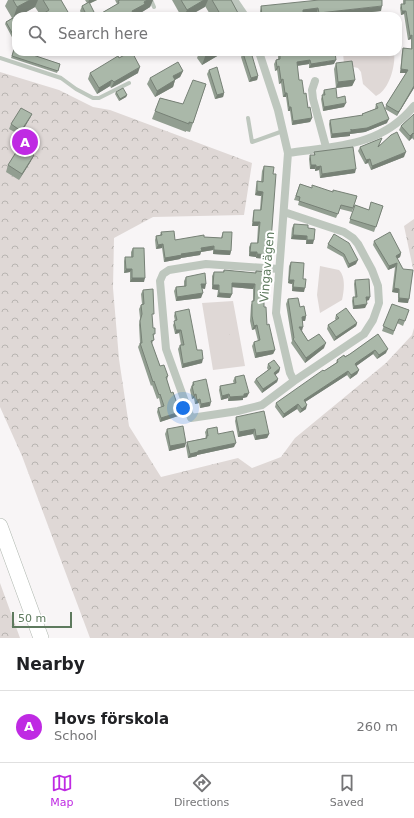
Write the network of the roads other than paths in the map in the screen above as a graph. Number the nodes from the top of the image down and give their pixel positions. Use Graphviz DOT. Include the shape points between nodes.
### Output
graph roads {
  1 [pos="152,0"];
  2 [pos="234,0"];
  3 [pos="154,7"];
  4 [pos="242,12"];
  5 [pos="260,56"];
  6 [pos="0,58"];
  7 [pos="314,82"];
  8 [pos="129,83"];
  9 [pos="414,106"];
  10 [pos="248,118"];
  11 [pos="283,131"];
  12 [pos="326,147"];
  13 [pos="288,153"];
  14 [pos="284,212"];
  15 [pos="279,269"];
  16 [pos="294,381"];
  17 [pos="0,526"];
  18 [pos="0,549"];
  19 [pos="32,638"];
  20 [pos="41,638"];
  1 -- 3 [label="lane"];
  2 -- 4 [label="street"];
  5 -- 11 [label="street, Vingavägen"];
  6 -- 8 [label="lane" via="61,78 93,98 99,98"];
  7 -- 12 [label="street" via="313,99"];
  9 -- 12 [label="street" via="404,118 379,135 367,140"];
  10 -- 11 [label="lane" via="252,142"];
  11 -- 13 [label="street, Vingavägen"];
  12 -- 13 [label="street"];
  13 -- 14 [label="street, Vingavägen"];
  14 -- 15 [label="street, Vingavägen"];
  14 -- 16 [label="street" via="344,232 353,238 372,270 380,296 378,310 364,334"];
  15 -- 16 [label="street, Vingavägen" via="276,313"];
  15 -- 16 [label="street" via="206,264 169,270 163,274 160,281 166,349 191,418 262,405"];
  17 -- 20 [label="highway"];
  18 -- 19 [label="highway"];
}
